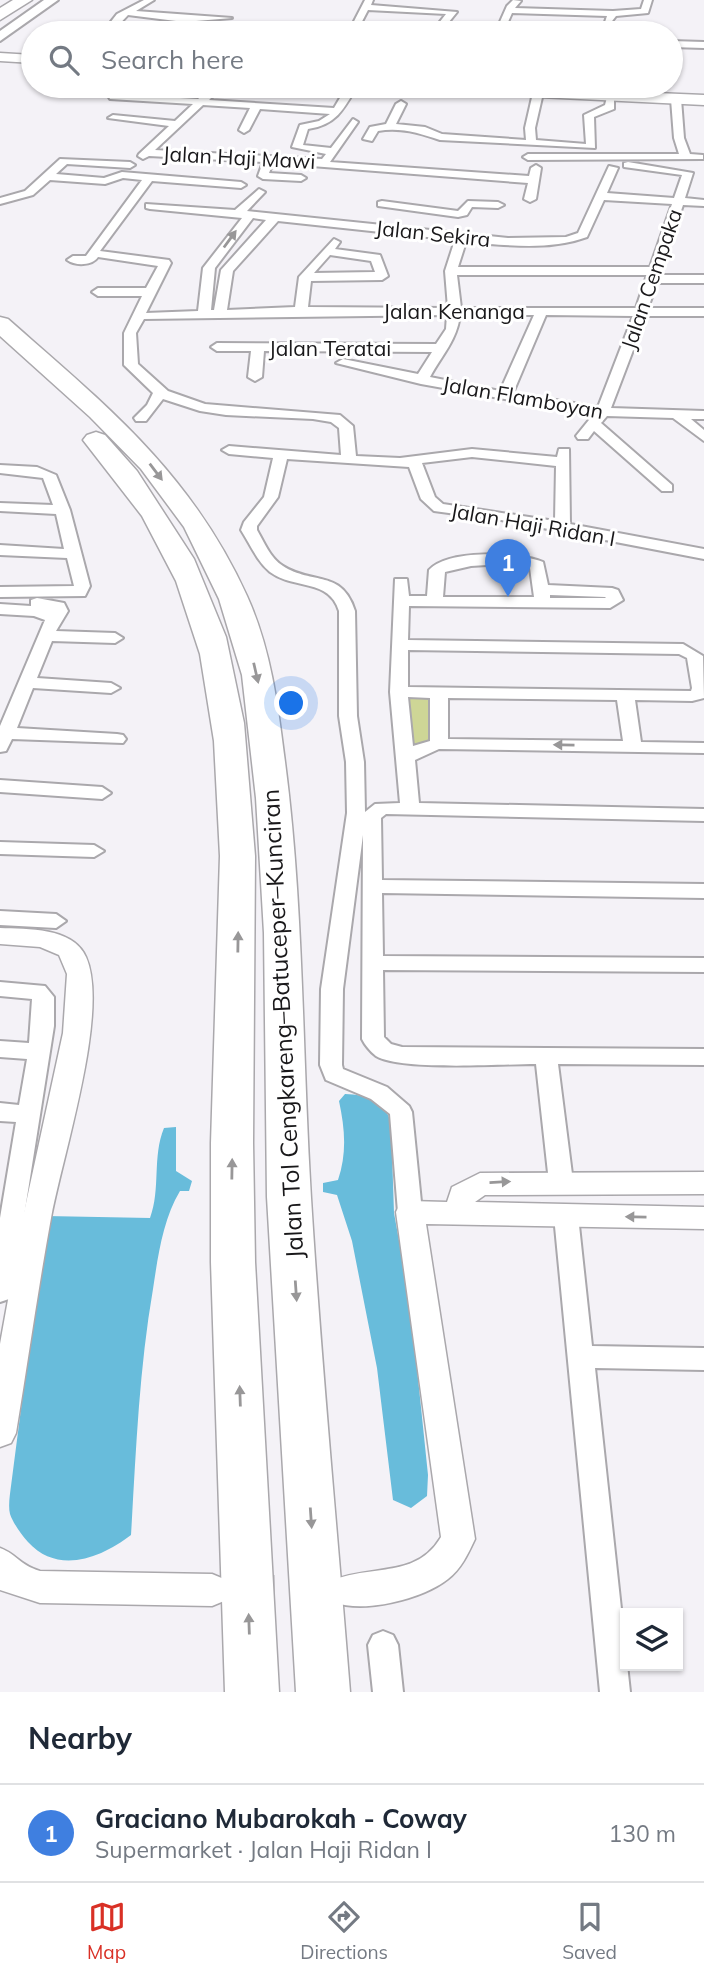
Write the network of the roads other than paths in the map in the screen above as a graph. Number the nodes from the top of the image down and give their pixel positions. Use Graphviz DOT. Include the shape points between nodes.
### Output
graph roads {
  1 [pos="52,0"];
  2 [pos="150,0"];
  3 [pos="519,0"];
  4 [pos="648,0"];
  5 [pos="368,3"];
  6 [pos="509,10"];
  7 [pos="129,13"];
  8 [pos="613,13"];
  9 [pos="228,18"];
  10 [pos="22,21"];
  11 [pos="116,21"];
  12 [pos="358,21"];
  13 [pos="445,21"];
  14 [pos="504,21"];
  15 [pos="610,21"];
  16 [pos="21,22"];
  17 [pos="0,37"];
  18 [pos="683,44"];
  19 [pos="704,45"];
  20 [pos="0,58"];
  21 [pos="21,60"];
  22 [pos="683,97"];
  23 [pos="135,98"];
  24 [pos="205,98"];
  25 [pos="345,98"];
  26 [pos="531,98"];
  27 [pos="611,98"];
  28 [pos="668,98"];
  29 [pos="676,99"];
  30 [pos="704,99"];
  31 [pos="199,103"];
  32 [pos="401,104"];
  33 [pos="256,107"];
  34 [pos="338,111"];
  35 [pos="113,118"];
  36 [pos="353,122"];
  37 [pos="177,124"];
  38 [pos="390,126"];
  39 [pos="244,130"];
  40 [pos="368,139"];
  41 [pos="531,142"];
  42 [pos="334,152"];
  43 [pos="147,153"];
  44 [pos="685,156"];
  45 [pos="699,157"];
  46 [pos="269,160"];
  47 [pos="325,162"];
  48 [pos="130,165"];
  49 [pos="628,165"];
  50 [pos="613,168"];
  51 [pos="122,175"];
  52 [pos="45,176"];
  53 [pos="147,178"];
  54 [pos="301,178"];
  55 [pos="534,180"];
  56 [pos="241,186"];
  57 [pos="259,192"];
  58 [pos="599,196"];
  59 [pos="425,198"];
  60 [pos="530,199"];
  61 [pos="0,201"];
  62 [pos="677,202"];
  63 [pos="704,203"];
  64 [pos="382,204"];
  65 [pos="498,205"];
  66 [pos="150,206"];
  67 [pos="416,209"];
  68 [pos="244,214"];
  69 [pos="275,217"];
  70 [pos="349,224"];
  71 [pos="398,230"];
  72 [pos="461,239"];
  73 [pos="327,251"];
  74 [pos="93,255"];
  75 [pos="72,260"];
  76 [pos="209,268"];
  77 [pos="227,270"];
  78 [pos="451,271"];
  79 [pos="653,275"];
  80 [pos="305,277"];
  81 [pos="704,279"];
  82 [pos="98,292"];
  83 [pos="148,292"];
  84 [pos="455,307"];
  85 [pos="643,308"];
  86 [pos="301,311"];
  87 [pos="430,311"];
  88 [pos="542,311"];
  89 [pos="704,312"];
  90 [pos="204,313"];
  91 [pos="220,313"];
  92 [pos="148,316"];
  93 [pos="0,324"];
  94 [pos="437,337"];
  95 [pos="217,347"];
  96 [pos="258,348"];
  97 [pos="343,348"];
  98 [pos="0,352"];
  99 [pos="343,363"];
  100 [pos="255,377"];
  101 [pos="421,380"];
  102 [pos="342,382"];
  103 [pos="160,392"];
  104 [pos="505,396"];
  105 [pos="268,397"];
  106 [pos="263,413"];
  107 [pos="678,415"];
  108 [pos="704,415"];
  109 [pos="141,418"];
  110 [pos="598,418"];
  111 [pos="583,436"];
  112 [pos="704,437"];
  113 [pos="229,450"];
  114 [pos="281,453"];
  115 [pos="560,455"];
  116 [pos="349,460"];
  117 [pos="406,460"];
  118 [pos="0,469"];
  119 [pos="667,488"];
  120 [pos="0,507"];
  121 [pos="62,510"];
  122 [pos="554,526"];
  123 [pos="0,550"];
  124 [pos="542,552"];
  125 [pos="72,554"];
  126 [pos="704,554"];
  127 [pos="401,582"];
  128 [pos="0,592"];
  129 [pos="435,600"];
  130 [pos="0,601"];
  131 [pos="401,601"];
  132 [pos="0,609"];
  133 [pos="53,619"];
  134 [pos="46,636"];
  135 [pos="115,638"];
  136 [pos="399,645"];
  137 [pos="27,682"];
  138 [pos="111,688"];
  139 [pos="399,692"];
  140 [pos="439,692"];
  141 [pos="625,695"];
  142 [pos="117,739"];
  143 [pos="3,740"];
  144 [pos="439,744"];
  145 [pos="633,746"];
  146 [pos="704,748"];
  147 [pos="405,758"];
  148 [pos="0,786"];
  149 [pos="102,793"];
  150 [pos="410,808"];
  151 [pos="704,815"];
  152 [pos="0,848"];
  153 [pos="94,851"];
  154 [pos="371,886"];
  155 [pos="704,891"];
  156 [pos="0,918"];
  157 [pos="49,930"];
  158 [pos="0,936"];
  159 [pos="372,962"];
  160 [pos="704,965"];
  161 [pos="0,989"];
  162 [pos="0,1049"];
  163 [pos="39,1052"];
  164 [pos="546,1056"];
  165 [pos="704,1057"];
  166 [pos="0,1112"];
  167 [pos="29,1114"];
  168 [pos="561,1182"];
  169 [pos="704,1183"];
  170 [pos="9,1184"];
  171 [pos="410,1212"];
  172 [pos="459,1214"];
  173 [pos="566,1216"];
  174 [pos="704,1218"];
  175 [pos="1,1282"];
  176 [pos="580,1357"];
  177 [pos="704,1359"];
  178 [pos="0,1433"];
  179 [pos="3,1573"];
  180 [pos="212,1590"];
  181 [pos="346,1591"];
  182 [pos="383,1645"];
  183 [pos="252,1692"];
  184 [pos="323,1692"];
  185 [pos="388,1692"];
  186 [pos="615,1692"];
  1 -- 10 [label="main road"];
  2 -- 7 [label="street"];
  3 -- 6 [label="street"];
  4 -- 8 [label="street" via="643,12"];
  5 -- 12 [label="street"];
  5 -- 13 [label="street" via="453,12"];
  6 -- 8 [label="street"];
  6 -- 14 [label="street"];
  7 -- 9 [label="street"];
  7 -- 11 [label="street"];
  8 -- 15 [label="street"];
  16 -- 17 [label="main road"];
  18 -- 19 [label="street"];
  20 -- 21 [label="main road"];
  22 -- 30 [label="main road"];
  23 -- 31 [label="street"];
  24 -- 31 [label="street"];
  25 -- 34 [label="street"];
  26 -- 41 [label="street"];
  27 -- 41 [label="street" via="610,107 589,115 592,146"];
  28 -- 29 [label="main road"];
  29 -- 30 [label="main road"];
  29 -- 44 [label="street"];
  31 -- 33 [label="street"];
  31 -- 37 [label="street"];
  32 -- 38 [label="street"];
  33 -- 34 [label="street"];
  33 -- 39 [label="street"];
  34 -- 42 [label="street" via="324,123 304,127 297,147"];
  35 -- 37 [label="street"];
  36 -- 42 [label="street, Jalan Haji Mawi"];
  37 -- 43 [label="street"];
  38 -- 40 [label="street" via="374,129"];
  38 -- 41 [label="street" via="451,142"];
  42 -- 47 [label="street, Jalan Haji Mawi"];
  43 -- 46 [label="street, Jalan Haji Mawi"];
  43 -- 48 [label="street"];
  44 -- 45 [label="street"];
  44 -- 55 [label="street" via="533,157"];
  46 -- 47 [label="street, Jalan Haji Mawi"];
  46 -- 54 [label="street" via="263,176"];
  47 -- 55 [label="street" via="323,165 404,176"];
  48 -- 51 [label="street"];
  48 -- 52 [label="street" via="67,160"];
  49 -- 62 [label="street, Jalan Cempaka" via="687,172"];
  50 -- 58 [label="street, Jalan Sekira"];
  51 -- 52 [label="street" via="105,181"];
  51 -- 53 [label="street"];
  52 -- 61 [label="street" via="29,193"];
  53 -- 56 [label="street"];
  53 -- 74 [label="street"];
  55 -- 60 [label="street"];
  57 -- 68 [label="street"];
  58 -- 62 [label="street"];
  58 -- 72 [label="street, Jalan Sekira" via="578,239"];
  59 -- 67 [label="street"];
  62 -- 63 [label="street"];
  62 -- 79 [label="street, Jalan Cempaka"];
  64 -- 67 [label="street"];
  65 -- 67 [label="street" via="468,204 460,214"];
  66 -- 68 [label="street, Jalan Sekira"];
  67 -- 71 [label="street"];
  68 -- 69 [label="street, Jalan Sekira"];
  76 -- 68 [label="street, one-way"];
  69 -- 70 [label="street, Jalan Sekira"];
  69 -- 77 [label="street"];
  70 -- 71 [label="street, Jalan Sekira"];
  70 -- 73 [label="street"];
  71 -- 72 [label="street, Jalan Sekira"];
  72 -- 78 [label="street"];
  73 -- 80 [label="street"];
  73 -- 80 [label="street" via="376,258 382,276"];
  74 -- 75 [label="street" via="90,260"];
  74 -- 83 [label="street" via="163,262"];
  76 -- 77 [label="street"];
  76 -- 90 [label="street"];
  77 -- 91 [label="street"];
  78 -- 79 [label="street"];
  78 -- 84 [label="street"];
  79 -- 81 [label="street"];
  79 -- 85 [label="street, Jalan Cempaka"];
  80 -- 86 [label="street"];
  82 -- 83 [label="street"];
  83 -- 103 [label="street" via="130,333 129,357 131,365"];
  84 -- 85 [label="street"];
  84 -- 87 [label="street, Jalan Kenanga"];
  84 -- 88 [label="street, Jalan Kenanga"];
  84 -- 94 [label="street" via="449,337"];
  85 -- 88 [label="street, Jalan Kenanga"];
  85 -- 89 [label="street, Jalan Kenanga"];
  85 -- 110 [label="street, Jalan Cempaka"];
  86 -- 87 [label="street, Jalan Kenanga"];
  86 -- 91 [label="street, Jalan Kenanga"];
  87 -- 94 [label="street"];
  88 -- 104 [label="street"];
  90 -- 91 [label="street, Jalan Kenanga"];
  90 -- 92 [label="street, Jalan Kenanga"];
  93 -- 184 [label="highway, Jalan Tol Cengkareng–Batuceper–Kunciran, one-way" via="150,463 197,526 234,599 258,675 273,798 282,933 289,1197"];
  94 -- 97 [label="street, Jalan Teratai"];
  94 -- 101 [label="street"];
  95 -- 96 [label="street, Jalan Teratai"];
  96 -- 97 [label="street, Jalan Teratai"];
  96 -- 100 [label="street"];
  97 -- 99 [label="street"];
  183 -- 98 [label="highway, Jalan Tol Cengkareng–Batuceper–Kunciran, one-way" via="232,1199 237,798 222,680 200,603 165,532 123,468 72,414"];
  99 -- 101 [label="street, Jalan Flamboyan"];
  99 -- 102 [label="street"];
  101 -- 104 [label="street, Jalan Flamboyan"];
  103 -- 106 [label="street" via="192,407"];
  103 -- 109 [label="street"];
  104 -- 110 [label="street, Jalan Flamboyan"];
  105 -- 106 [label="street"];
  106 -- 116 [label="street" via="319,415 342,421 348,433"];
  107 -- 108 [label="street, Jalan Flamboyan"];
  107 -- 110 [label="street, Jalan Flamboyan"];
  107 -- 112 [label="street"];
  110 -- 111 [label="street, Jalan Cempaka"];
  110 -- 119 [label="street"];
  113 -- 114 [label="street"];
  114 -- 116 [label="street"];
  114 -- 171 [label="street" via="274,491 250,521 249,530 280,572 339,590 347,611 348,716 356,813 332,989 331,1065 334,1073 380,1093 401,1112"];
  115 -- 117 [label="street" via="472,453"];
  115 -- 122 [label="street"];
  116 -- 117 [label="street"];
  117 -- 122 [label="street, Jalan Haji Ridan I" via="419,466 428,499 439,508"];
  118 -- 121 [label="street" via="46,473"];
  120 -- 121 [label="street"];
  121 -- 125 [label="street"];
  122 -- 124 [label="street"];
  122 -- 126 [label="street, Jalan Haji Ridan I"];
  123 -- 125 [label="street"];
  124 -- 129 [label="street" via="450,563 437,570"];
  124 -- 129 [label="street" via="542,596"];
  125 -- 128 [label="street" via="82,586 79,593"];
  127 -- 131 [label="street"];
  129 -- 131 [label="street"];
  130 -- 133 [label="street" via="58,606 60,611"];
  131 -- 136 [label="street"];
  132 -- 133 [label="street" via="39,611"];
  133 -- 134 [label="street"];
  134 -- 135 [label="street"];
  134 -- 137 [label="street"];
  136 -- 139 [label="street"];
  136 -- 141 [label="street" via="676,649 695,656 699,694"];
  137 -- 138 [label="street"];
  137 -- 143 [label="street"];
  139 -- 140 [label="street"];
  139 -- 147 [label="street"];
  140 -- 141 [label="street"];
  140 -- 144 [label="street"];
  141 -- 145 [label="street"];
  142 -- 143 [label="street"];
  145 -- 144 [label="street, one-way"];
  144 -- 147 [label="street"];
  145 -- 146 [label="street"];
  147 -- 150 [label="street"];
  148 -- 149 [label="street"];
  150 -- 151 [label="street"];
  150 -- 154 [label="street" via="382,808 372,816"];
  152 -- 153 [label="street"];
  154 -- 155 [label="street"];
  154 -- 159 [label="street"];
  156 -- 157 [label="street"];
  157 -- 158 [label="street"];
  157 -- 178 [label="street" via="75,958 80,971 78,1014"];
  159 -- 160 [label="street"];
  159 -- 164 [label="street" via="373,1039 384,1050 402,1055"];
  161 -- 163 [label="street" via="38,991 43,997"];
  162 -- 163 [label="street"];
  163 -- 167 [label="street"];
  164 -- 165 [label="street"];
  164 -- 168 [label="street"];
  166 -- 167 [label="street"];
  167 -- 170 [label="street"];
  168 -- 169 [label="street"];
  172 -- 168 [label="street, one-way" via="462,1195 480,1184"];
  170 -- 175 [label="street"];
  171 -- 172 [label="street"];
  171 -- 181 [label="street" via="458,1539 434,1573 407,1583"];
  172 -- 173 [label="street"];
  174 -- 173 [label="street, one-way"];
  173 -- 176 [label="street"];
  176 -- 177 [label="street"];
  176 -- 186 [label="street"];
  179 -- 180 [label="street" via="63,1590"];
  182 -- 185 [label="street"];
}
